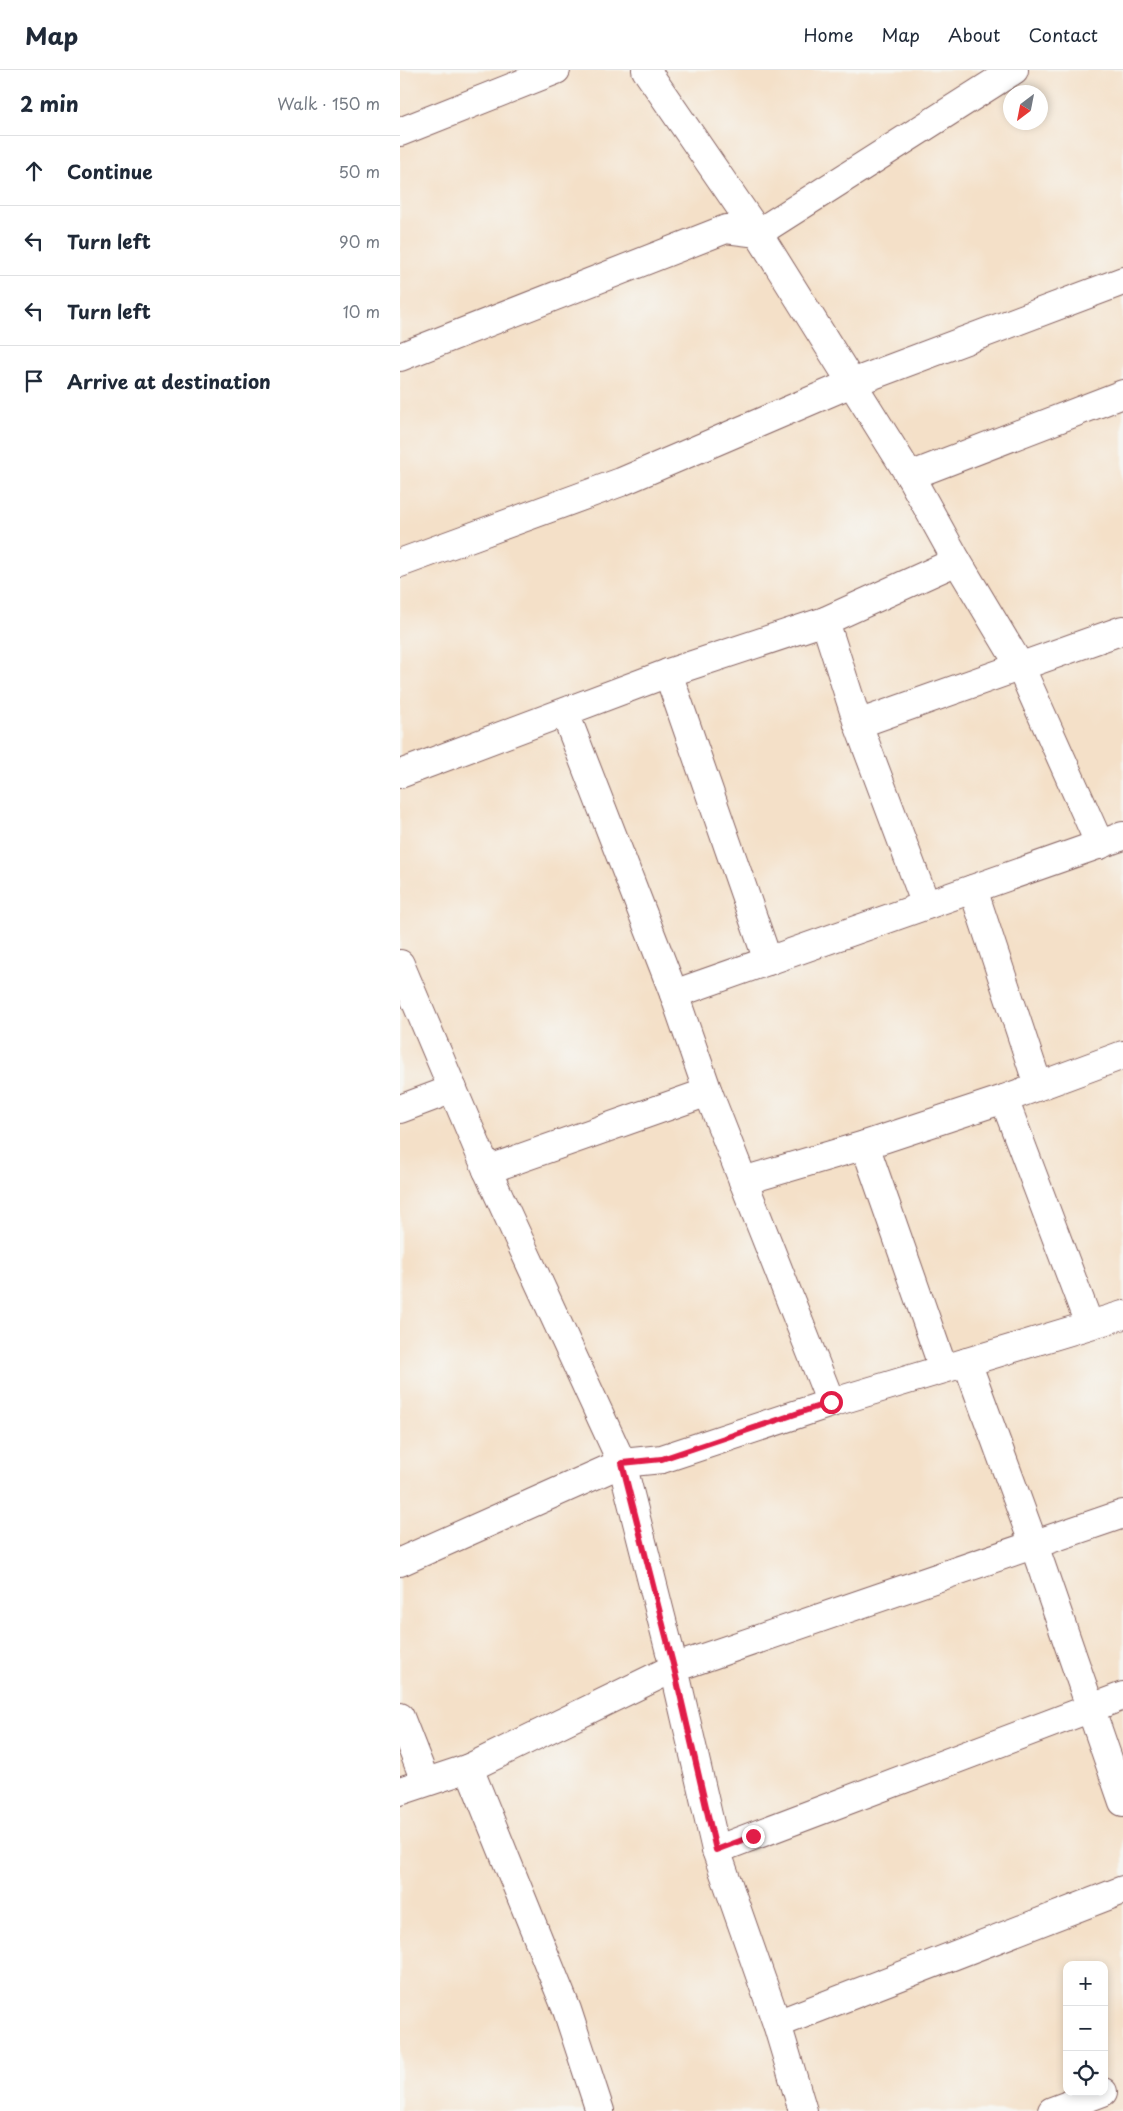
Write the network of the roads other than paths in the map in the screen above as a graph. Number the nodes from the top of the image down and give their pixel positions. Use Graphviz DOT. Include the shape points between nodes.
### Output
graph roads {
  1 [pos="556,70"];
  2 [pos="1014,70"];
  3 [pos="647,71"];
  4 [pos="400,132"];
  5 [pos="758,233"];
  6 [pos="1123,281"];
  7 [pos="400,357"];
  8 [pos="852,383"];
  9 [pos="1123,394"];
  10 [pos="910,476"];
  11 [pos="957,561"];
  12 [pos="400,563"];
  13 [pos="826,622"];
  14 [pos="1123,630"];
  15 [pos="1020,666"];
  16 [pos="668,673"];
  17 [pos="564,713"];
  18 [pos="858,724"];
  19 [pos="400,774"];
  20 [pos="1112,841"];
  21 [pos="973,889"];
  22 [pos="926,905"];
  23 [pos="768,962"];
  24 [pos="400,964"];
  25 [pos="674,994"];
  26 [pos="1123,1054"];
  27 [pos="1038,1085"];
  28 [pos="453,1089"];
  29 [pos="708,1092"];
  30 [pos="1004,1099"];
  31 [pos="400,1110"];
  32 [pos="865,1144"];
  33 [pos="487,1170"];
  34 [pos="743,1181"];
  35 [pos="1123,1314"];
  36 [pos="1089,1324"];
  37 [pos="955,1365"];
  38 [pos="831,1402"];
  39 [pos="622,1463"];
  40 [pos="1123,1514"];
  41 [pos="1034,1545"];
  42 [pos="400,1562"];
  43 [pos="674,1668"];
  44 [pos="1123,1696"];
  45 [pos="1089,1708"];
  46 [pos="400,1717"];
  47 [pos="469,1768"];
  48 [pos="412,1786"];
  49 [pos="1123,1802"];
  50 [pos="716,1850"];
  51 [pos="1123,1890"];
  52 [pos="777,2024"];
  53 [pos="1123,2085"];
  54 [pos="1108,2091"];
  55 [pos="1093,2096"];
  56 [pos="600,2111"];
  57 [pos="803,2111"];
  58 [pos="1052,2111"];
  1 -- 4 [label="street"];
  2 -- 5 [label="street"];
  3 -- 5 [label="street"];
  5 -- 7 [label="street" via="726,229"];
  5 -- 8 [label="street"];
  6 -- 8 [label="street"];
  8 -- 10 [label="street"];
  8 -- 12 [label="street" via="621,482"];
  9 -- 10 [label="street"];
  10 -- 11 [label="street"];
  11 -- 13 [label="street"];
  11 -- 15 [label="street"];
  13 -- 16 [label="street"];
  13 -- 18 [label="street"];
  14 -- 15 [label="street"];
  15 -- 18 [label="street"];
  15 -- 20 [label="street"];
  16 -- 17 [label="street"];
  16 -- 23 [label="street"];
  17 -- 19 [label="street"];
  17 -- 25 [label="street"];
  18 -- 22 [label="street"];
  20 -- 21 [label="street"];
  21 -- 22 [label="street"];
  21 -- 27 [label="street"];
  22 -- 23 [label="street"];
  23 -- 25 [label="street"];
  24 -- 28 [label="street"];
  25 -- 29 [label="street"];
  26 -- 27 [label="street"];
  27 -- 30 [label="street"];
  28 -- 31 [label="street"];
  28 -- 33 [label="street"];
  29 -- 33 [label="street"];
  29 -- 34 [label="street"];
  30 -- 32 [label="street"];
  30 -- 36 [label="street"];
  32 -- 34 [label="street"];
  32 -- 37 [label="street"];
  33 -- 39 [label="street"];
  34 -- 38 [label="street"];
  35 -- 36 [label="street"];
  36 -- 37 [label="street"];
  37 -- 38 [label="street"];
  37 -- 41 [label="street"];
  38 -- 39 [label="street" via="662,1459"];
  39 -- 42 [label="street"];
  39 -- 43 [label="street"];
  40 -- 41 [label="street"];
  41 -- 43 [label="street"];
  41 -- 45 [label="street"];
  43 -- 47 [label="street"];
  43 -- 50 [label="street"];
  44 -- 45 [label="street"];
  45 -- 49 [label="street"];
  45 -- 50 [label="street"];
  46 -- 48 [label="street"];
  47 -- 48 [label="street"];
  47 -- 56 [label="street" via="568,2010"];
  50 -- 52 [label="street"];
  51 -- 52 [label="street"];
  52 -- 57 [label="street"];
  53 -- 54 [label="street"];
  55 -- 58 [label="street"];
}
